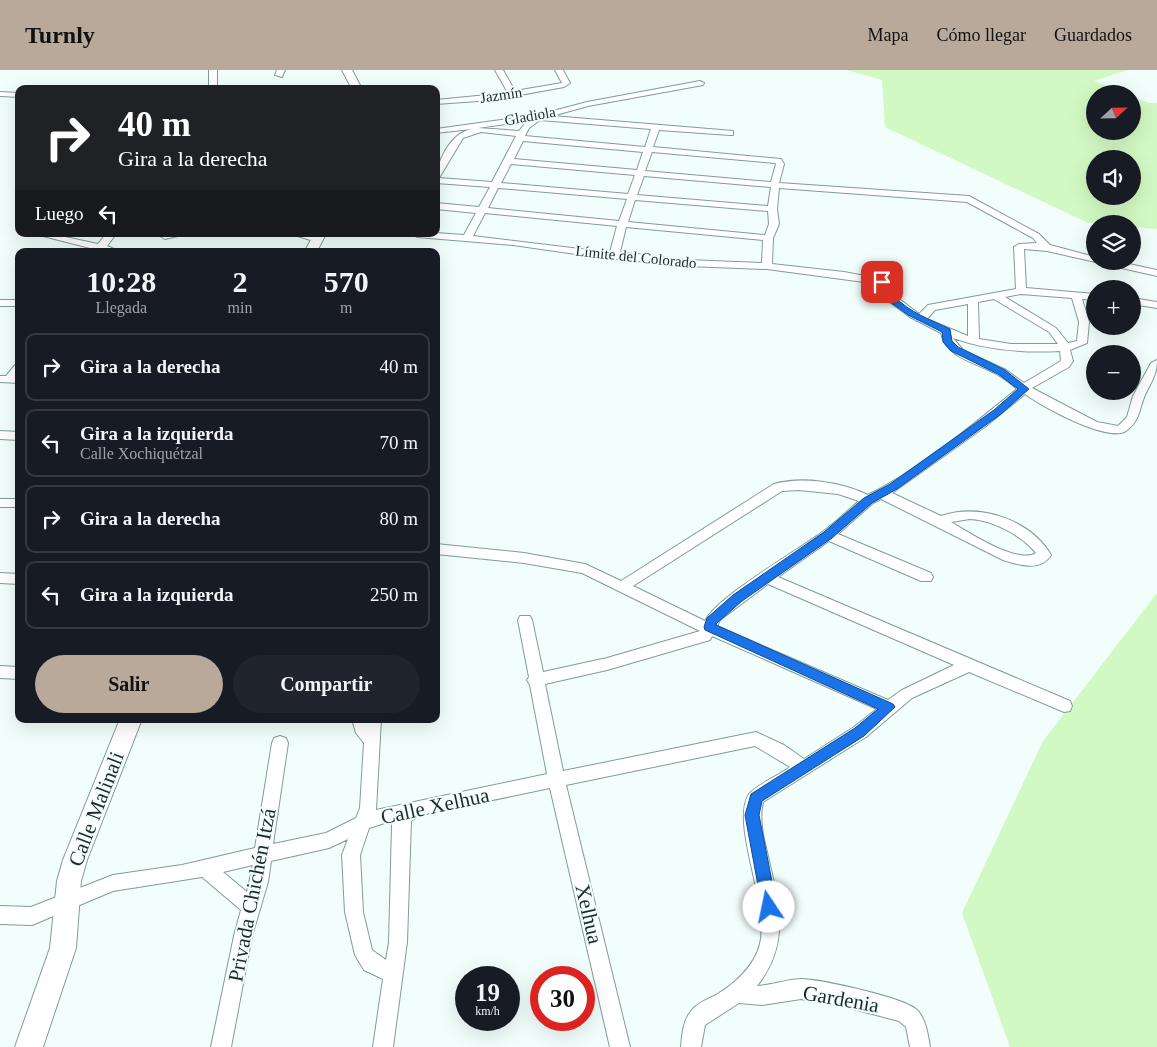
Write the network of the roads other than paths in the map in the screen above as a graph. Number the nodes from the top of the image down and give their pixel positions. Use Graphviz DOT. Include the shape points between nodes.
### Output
graph roads {
  1 [pos="213,70"];
  2 [pos="348,70"];
  3 [pos="499,70"];
  4 [pos="559,70"];
  5 [pos="700,83"];
  6 [pos="213,85"];
  7 [pos="355,85"];
  8 [pos="0,94"];
  9 [pos="513,94"];
  10 [pos="15,95"];
  11 [pos="440,102"];
  12 [pos="538,117"];
  13 [pos="656,128"];
  14 [pos="463,130"];
  15 [pos="440,131"];
  16 [pos="730,133"];
  17 [pos="521,136"];
  18 [pos="649,149"];
  19 [pos="508,161"];
  20 [pos="440,171"];
  21 [pos="641,172"];
  22 [pos="440,178"];
  23 [pos="496,184"];
  24 [pos="774,185"];
  25 [pos="632,198"];
  26 [pos="440,206"];
  27 [pos="772,209"];
  28 [pos="482,211"];
  29 [pos="623,224"];
  30 [pos="440,236"];
  31 [pos="51,237"];
  32 [pos="109,237"];
  33 [pos="467,238"];
  34 [pos="768,238"];
  35 [pos="1046,247"];
  36 [pos="92,248"];
  37 [pos="100,248"];
  38 [pos="614,254"];
  39 [pos="1086,258"];
  40 [pos="767,266"];
  41 [pos="1141,270"];
  42 [pos="1157,273"];
  43 [pos="1021,290"];
  44 [pos="996,295"];
  45 [pos="1076,296"];
  46 [pos="1086,297"];
  47 [pos="973,300"];
  48 [pos="1141,302"];
  49 [pos="0,303"];
  50 [pos="15,303"];
  51 [pos="1157,304"];
  52 [pos="918,318"];
  53 [pos="946,331"];
  54 [pos="974,341"];
  55 [pos="1066,348"];
  56 [pos="1156,367"];
  57 [pos="1024,389"];
  58 [pos="0,436"];
  59 [pos="15,436"];
  60 [pos="881,494"];
  61 [pos="868,500"];
  62 [pos="0,503"];
  63 [pos="15,504"];
  64 [pos="939,522"];
  65 [pos="828,535"];
  66 [pos="440,549"];
  67 [pos="926,577"];
  68 [pos="0,578"];
  69 [pos="768,578"];
  70 [pos="15,579"];
  71 [pos="621,588"];
  72 [pos="525,620"];
  73 [pos="710,627"];
  74 [pos="967,666"];
  75 [pos="0,672"];
  76 [pos="15,673"];
  77 [pos="535,680"];
  78 [pos="1064,706"];
  79 [pos="888,707"];
  80 [pos="129,723"];
  81 [pos="361,723"];
  82 [pos="373,723"];
  83 [pos="372,741"];
  84 [pos="280,743"];
  85 [pos="803,767"];
  86 [pos="557,782"];
  87 [pos="414,810"];
  88 [pos="361,824"];
  89 [pos="262,856"];
  90 [pos="205,868"];
  91 [pos="67,900"];
  92 [pos="252,907"];
  93 [pos="0,916"];
  94 [pos="395,974"];
  95 [pos="737,993"];
  96 [pos="29,1047"];
  97 [pos="221,1047"];
  98 [pos="383,1047"];
  99 [pos="620,1047"];
  100 [pos="690,1047"];
  101 [pos="920,1047"];
  1 -- 6 [label="street"];
  2 -- 7 [label="street"];
  3 -- 9 [label="street"];
  4 -- 9 [label="street, Jazmín" via="566,84"];
  5 -- 12 [label="street, Gladiola"];
  8 -- 10 [label="street"];
  9 -- 11 [label="street, Jazmín"];
  12 -- 13 [label="street"];
  12 -- 14 [label="street, Gladiola"];
  12 -- 17 [label="street" via="526,126"];
  13 -- 16 [label="street"];
  13 -- 18 [label="street"];
  14 -- 15 [label="street, Gladiola"];
  14 -- 17 [label="street"];
  14 -- 20 [label="street"];
  17 -- 18 [label="street"];
  17 -- 19 [label="street"];
  18 -- 21 [label="street"];
  18 -- 24 [label="street" via="776,160 780,164"];
  19 -- 21 [label="street"];
  19 -- 23 [label="street"];
  21 -- 24 [label="street"];
  21 -- 25 [label="street"];
  22 -- 23 [label="street"];
  23 -- 25 [label="street"];
  23 -- 28 [label="street"];
  24 -- 27 [label="street"];
  24 -- 35 [label="street" via="969,200 1036,236"];
  25 -- 27 [label="street"];
  25 -- 29 [label="street"];
  26 -- 28 [label="street"];
  27 -- 34 [label="street" via="774,224"];
  28 -- 29 [label="street"];
  28 -- 33 [label="street"];
  29 -- 34 [label="street"];
  29 -- 38 [label="street"];
  30 -- 33 [label="street, Límite del Colorado"];
  31 -- 36 [label="street"];
  32 -- 37 [label="street"];
  33 -- 38 [label="street, Límite del Colorado"];
  34 -- 40 [label="street"];
  35 -- 39 [label="street"];
  35 -- 43 [label="street" via="1017,248"];
  38 -- 40 [label="street, Límite del Colorado" via="687,263"];
  40 -- 52 [label="street, Límite del Colorado" via="854,277 890,297"];
  41 -- 42 [label="street"];
  43 -- 44 [label="street"];
  43 -- 45 [label="street"];
  44 -- 47 [label="street"];
  44 -- 55 [label="street" via="1049,326"];
  45 -- 46 [label="street"];
  45 -- 55 [label="street" via="1084,322 1082,344"];
  47 -- 52 [label="street" via="932,307"];
  47 -- 54 [label="street"];
  48 -- 51 [label="street"];
  49 -- 50 [label="street"];
  52 -- 53 [label="street"];
  53 -- 54 [label="street"];
  53 -- 57 [label="street" via="948,342 954,349 1002,372"];
  54 -- 55 [label="street" via="1003,347"];
  55 -- 57 [label="street" via="1065,365"];
  56 -- 57 [label="street" via="1139,396 1133,418 1117,430 1093,425"];
  57 -- 60 [label="street" via="982,423"];
  58 -- 59 [label="street"];
  60 -- 61 [label="street"];
  60 -- 64 [label="street"];
  61 -- 65 [label="street"];
  61 -- 71 [label="street" via="849,492 778,486"];
  62 -- 63 [label="street"];
  64 -- 64 [label="street" via="969,540 1019,560 1037,560 1044,555 1026,536 988,517 966,515"];
  65 -- 67 [label="street"];
  65 -- 69 [label="street"];
  66 -- 71 [label="street" via="573,566"];
  68 -- 70 [label="street"];
  69 -- 73 [label="street" via="715,616"];
  69 -- 74 [label="street"];
  71 -- 73 [label="street"];
  72 -- 77 [label="street, Xelhua"];
  73 -- 77 [label="street" via="708,633 699,638"];
  73 -- 79 [label="street"];
  74 -- 78 [label="street"];
  74 -- 79 [label="street" via="922,685"];
  75 -- 76 [label="street"];
  77 -- 86 [label="street, Xelhua"];
  79 -- 85 [label="street" via="860,732"];
  80 -- 91 [label="street, Calle Malinali" via="74,860"];
  81 -- 83 [label="street" via="364,733"];
  82 -- 83 [label="street"];
  83 -- 88 [label="street" via="368,808"];
  84 -- 89 [label="street, Privada Chichén Itzá"];
  85 -- 86 [label="street, Calle Xelhua" via="756,740"];
  85 -- 95 [label="street" via="762,792 753,803 752,815 771,934 766,952"];
  86 -- 87 [label="street, Calle Xelhua"];
  86 -- 99 [label="street, Xelhua"];
  87 -- 88 [label="street, Calle Xelhua" via="384,815"];
  87 -- 94 [label="street" via="401,824"];
  88 -- 89 [label="street, Calle Xelhua" via="329,840"];
  88 -- 94 [label="street" via="351,854 351,882 362,950 371,963"];
  89 -- 90 [label="street, Calle Xelhua"];
  89 -- 92 [label="street, Privada Chichén Itzá"];
  90 -- 91 [label="street, Calle Xelhua" via="113,883"];
  90 -- 92 [label="street"];
  91 -- 93 [label="street" via="32,916"];
  91 -- 96 [label="street, Calle Malinali" via="63,948"];
  92 -- 97 [label="street, Privada Chichén Itzá" via="243,936"];
  94 -- 98 [label="street"];
  95 -- 100 [label="street" via="700,1014 692,1027"];
  95 -- 101 [label="street, Gardenia" via="755,997 804,989 903,1011 913,1019"];
}
